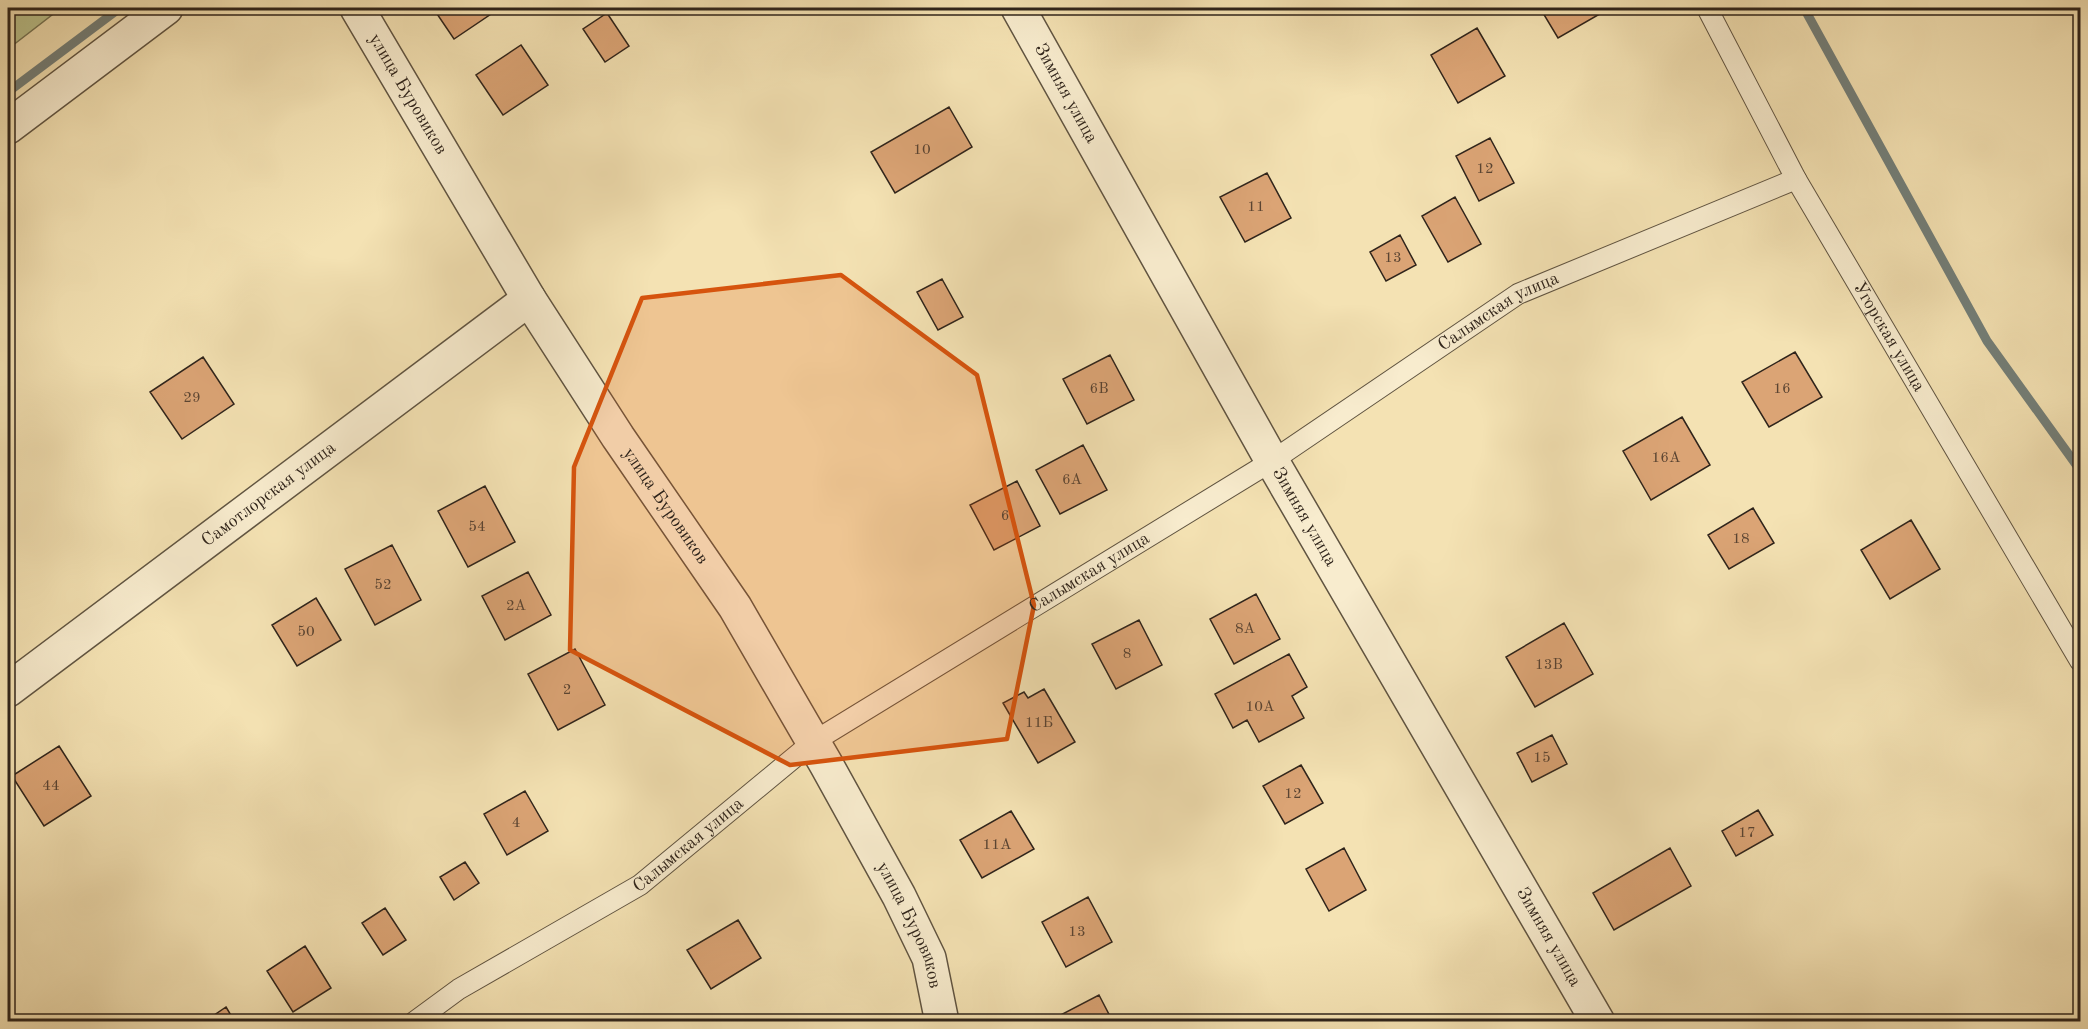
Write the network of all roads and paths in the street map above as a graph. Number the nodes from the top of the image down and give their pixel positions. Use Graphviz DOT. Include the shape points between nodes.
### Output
graph roads {
  1 [pos="166,8"];
  2 [pos="357,8"];
  3 [pos="1018,8"];
  4 [pos="1707,8"];
  5 [pos="8,127"];
  6 [pos="1796,179"];
  7 [pos="529,299"];
  8 [pos="1272,460"];
  9 [pos="2080,661"];
  10 [pos="8,690"];
  11 [pos="813,742"];
  12 [pos="414,1022"];
  13 [pos="942,1022"];
  14 [pos="1598,1022"];
  1 -- 5 [label="street"];
  2 -- 7 [label="street, улица Буровиков"];
  3 -- 8 [label="street, Зимняя улица"];
  4 -- 6 [label="lane, Угорская улица"];
  6 -- 8 [label="lane, Салымская улица" via="1518,294"];
  6 -- 9 [label="lane, Угорская улица"];
  7 -- 10 [label="street, Самотлорская улица"];
  7 -- 11 [label="street, улица Буровиков" via="735,607"];
  8 -- 11 [label="lane, Салымская улица"];
  8 -- 14 [label="street, Зимняя улица"];
  11 -- 12 [label="lane, Салымская улица" via="640,885 459,989"];
  11 -- 13 [label="street, улица Буровиков" via="899,896 928,958"];
}
